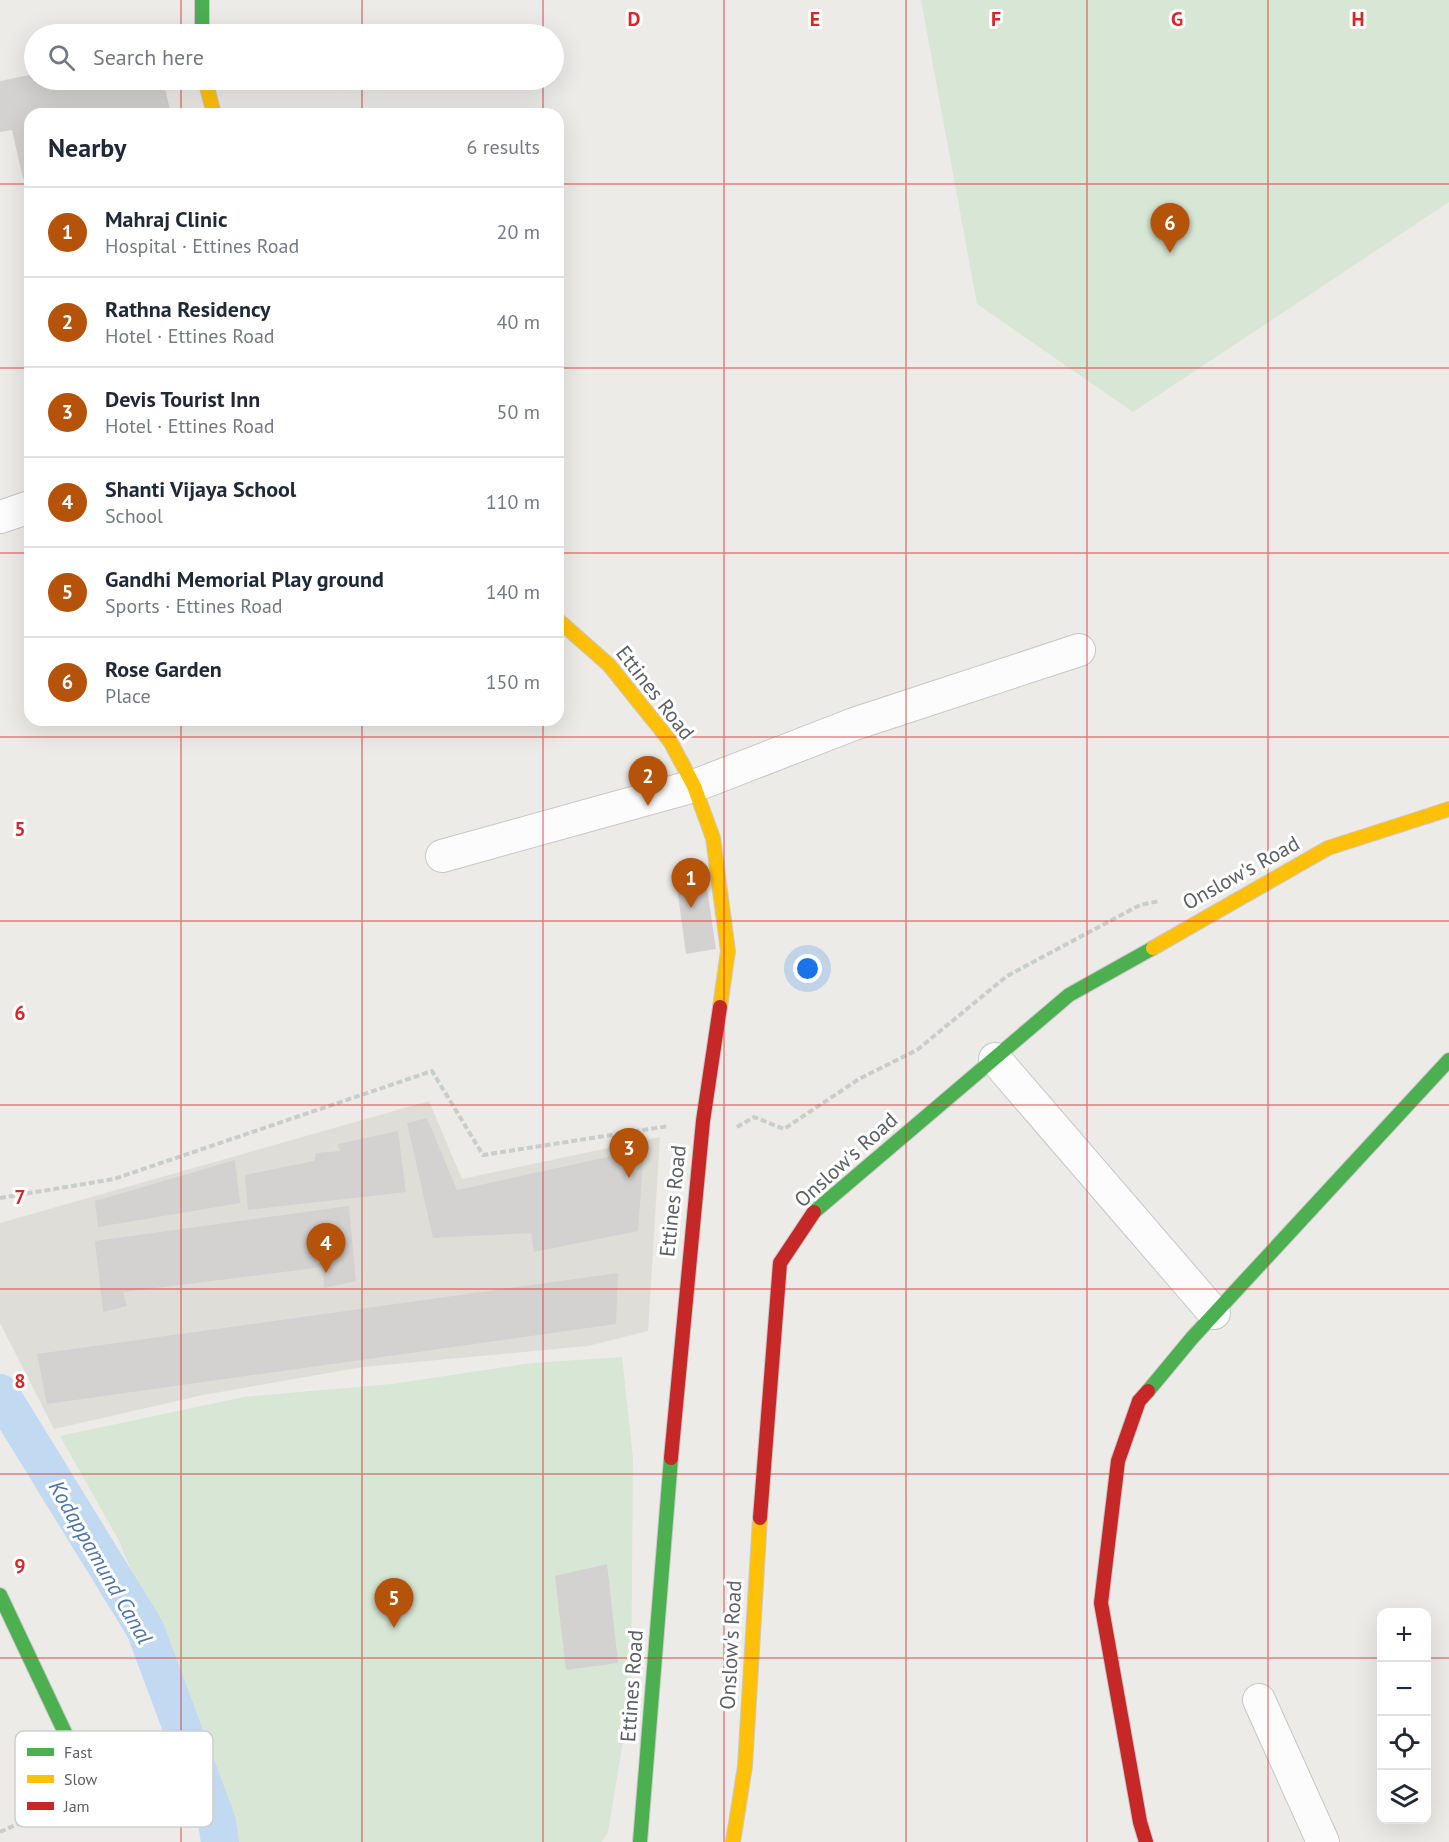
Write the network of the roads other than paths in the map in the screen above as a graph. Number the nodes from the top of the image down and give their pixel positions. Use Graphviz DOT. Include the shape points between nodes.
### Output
graph roads {
  1 [pos="202,0"];
  2 [pos="202,24"];
  3 [pos="208,90"];
  4 [pos="212,108"];
  5 [pos="24,509"];
  6 [pos="0,517"];
  7 [pos="564,625"];
  8 [pos="1079,650"];
  9 [pos="694,786"];
  10 [pos="1449,809"];
  11 [pos="442,856"];
  12 [pos="995,1059"];
  13 [pos="1449,1060"];
  14 [pos="1214,1313"];
  15 [pos="0,1595"];
  16 [pos="1259,1700"];
  17 [pos="65,1731"];
  18 [pos="640,1842"];
  19 [pos="733,1842"];
  20 [pos="1146,1842"];
  21 [pos="1323,1842"];
  1 -- 2 [label="street"];
  3 -- 4 [label="street"];
  5 -- 6 [label="street"];
  7 -- 9 [label="street, Ettines Road" via="609,665 670,741"];
  8 -- 9 [label="street" via="854,724"];
  9 -- 11 [label="street"];
  9 -- 18 [label="street, Ettines Road" via="713,838 728,951 703,1121 678,1369"];
  10 -- 12 [label="street, Onslow's Road" via="1329,848 1298,865 1069,995"];
  12 -- 14 [label="street"];
  12 -- 19 [label="street, Onslow's Road" via="814,1212 780,1263 745,1766"];
  13 -- 14 [label="street"];
  14 -- 20 [label="street" via="1139,1401 1118,1461 1101,1603"];
  15 -- 17 [label="street"];
  16 -- 21 [label="street"];
}
